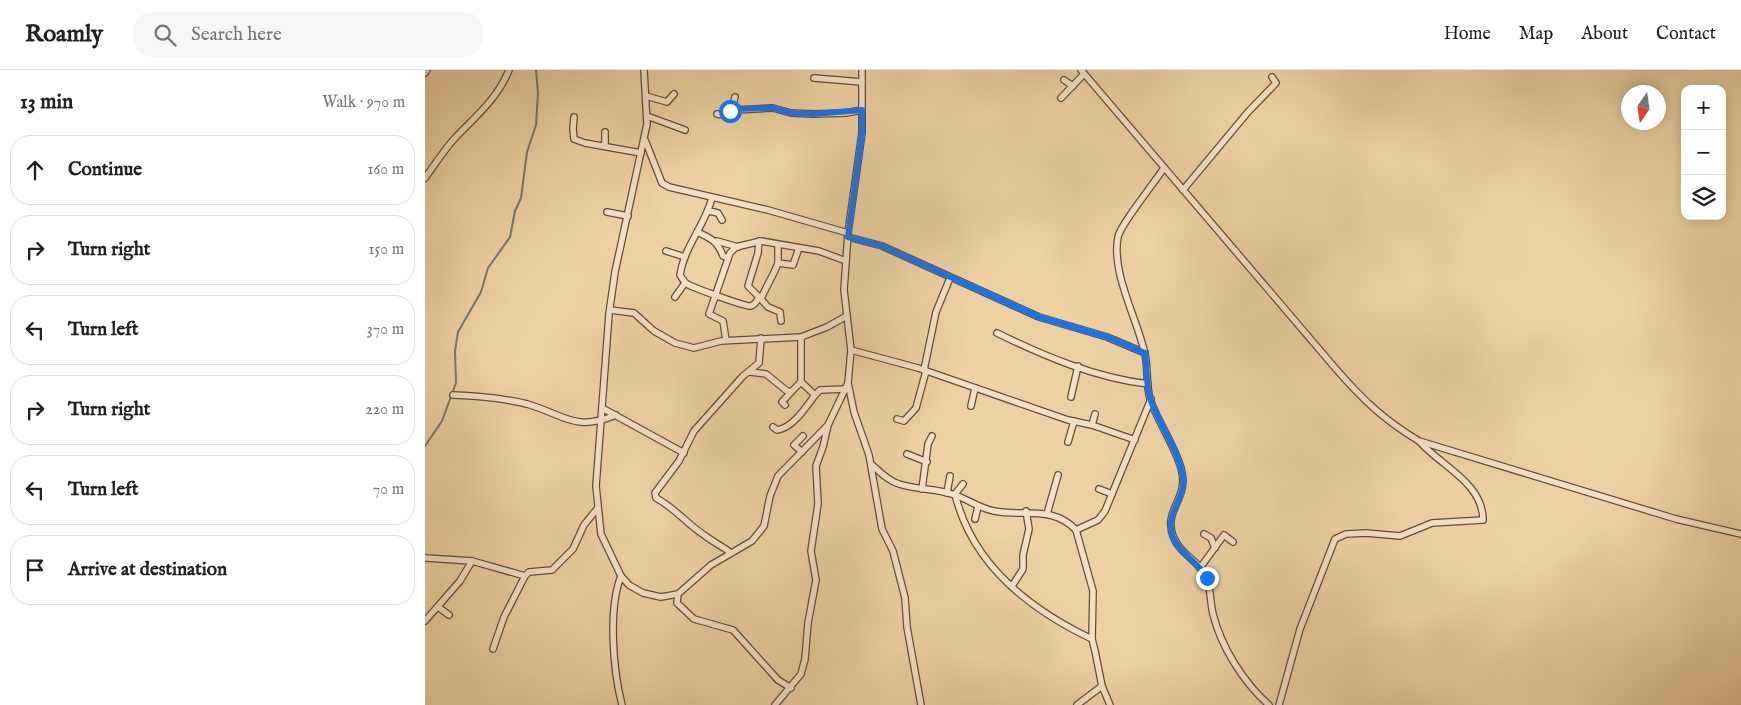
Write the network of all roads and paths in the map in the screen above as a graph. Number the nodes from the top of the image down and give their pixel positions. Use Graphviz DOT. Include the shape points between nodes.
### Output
graph roads {
  1 [pos="509,70"];
  2 [pos="644,70"];
  3 [pos="862,70"];
  4 [pos="1083,72"];
  5 [pos="1272,76"];
  6 [pos="814,78"];
  7 [pos="1063,80"];
  8 [pos="862,82"];
  9 [pos="1073,86"];
  10 [pos="674,94"];
  11 [pos="646,96"];
  12 [pos="735,97"];
  13 [pos="1061,98"];
  14 [pos="732,109"];
  15 [pos="862,110"];
  16 [pos="717,114"];
  17 [pos="647,116"];
  18 [pos="574,118"];
  19 [pos="685,130"];
  20 [pos="605,132"];
  21 [pos="645,140"];
  22 [pos="605,146"];
  23 [pos="641,154"];
  24 [pos="1164,168"];
  25 [pos="425,178"];
  26 [pos="1183,190"];
  27 [pos="712,198"];
  28 [pos="709,211"];
  29 [pos="607,212"];
  30 [pos="627,216"];
  31 [pos="722,220"];
  32 [pos="697,232"];
  33 [pos="848,235"];
  34 [pos="713,239"];
  35 [pos="759,241"];
  36 [pos="778,245"];
  37 [pos="738,246"];
  38 [pos="799,248"];
  39 [pos="666,252"];
  40 [pos="685,257"];
  41 [pos="728,258"];
  42 [pos="846,261"];
  43 [pos="778,263"];
  44 [pos="950,278"];
  45 [pos="685,283"];
  46 [pos="715,295"];
  47 [pos="675,297"];
  48 [pos="760,298"];
  49 [pos="609,310"];
  50 [pos="845,316"];
  51 [pos="781,321"];
  52 [pos="997,333"];
  53 [pos="801,336"];
  54 [pos="761,338"];
  55 [pos="725,340"];
  56 [pos="851,350"];
  57 [pos="1145,353"];
  58 [pos="1078,366"];
  59 [pos="925,370"];
  60 [pos="750,372"];
  61 [pos="801,382"];
  62 [pos="1148,384"];
  63 [pos="846,386"];
  64 [pos="975,388"];
  65 [pos="791,392"];
  66 [pos="453,395"];
  67 [pos="815,395"];
  68 [pos="1071,397"];
  69 [pos="1151,399"];
  70 [pos="785,405"];
  71 [pos="971,406"];
  72 [pos="602,408"];
  73 [pos="1095,414"];
  74 [pos="616,415"];
  75 [pos="897,419"];
  76 [pos="601,421"];
  77 [pos="1074,421"];
  78 [pos="828,425"];
  79 [pos="1093,425"];
  80 [pos="773,427"];
  81 [pos="803,436"];
  82 [pos="932,436"];
  83 [pos="1135,440"];
  84 [pos="1419,440"];
  85 [pos="1068,442"];
  86 [pos="684,452"];
  87 [pos="802,452"];
  88 [pos="907,454"];
  89 [pos="927,462"];
  90 [pos="871,464"];
  91 [pos="1058,474"];
  92 [pos="950,476"];
  93 [pos="963,484"];
  94 [pos="923,489"];
  95 [pos="1099,489"];
  96 [pos="947,493"];
  97 [pos="955,494"];
  98 [pos="1111,494"];
  99 [pos="978,507"];
  100 [pos="597,509"];
  101 [pos="1027,511"];
  102 [pos="1047,514"];
  103 [pos="975,519"];
  104 [pos="1076,530"];
  105 [pos="1204,534"];
  106 [pos="1741,534"];
  107 [pos="1233,542"];
  108 [pos="1215,548"];
  109 [pos="731,553"];
  110 [pos="426,558"];
  111 [pos="472,561"];
  112 [pos="1200,568"];
  113 [pos="525,576"];
  114 [pos="621,576"];
  115 [pos="1012,586"];
  116 [pos="678,594"];
  117 [pos="438,607"];
  118 [pos="449,616"];
  119 [pos="425,622"];
  120 [pos="1092,639"];
  121 [pos="493,649"];
  122 [pos="1102,686"];
  123 [pos="791,688"];
  124 [pos="622,705"];
  125 [pos="775,705"];
  126 [pos="921,705"];
  127 [pos="1077,705"];
  128 [pos="1110,705"];
  129 [pos="1269,705"];
  130 [pos="1279,705"];
  1 -- 25 [label="street" via="484,110 454,138"];
  2 -- 11 [label="street"];
  3 -- 8 [label="street"];
  4 -- 9 [label="street"];
  4 -- 24 [label="street"];
  5 -- 26 [label="street" via="1276,83"];
  6 -- 8 [label="street"];
  7 -- 9 [label="street"];
  8 -- 15 [label="street"];
  9 -- 13 [label="street"];
  10 -- 11 [label="street" via="667,102"];
  11 -- 17 [label="street"];
  12 -- 14 [label="street"];
  14 -- 15 [label="street" via="773,108 813,114"];
  14 -- 16 [label="street" via="728,116"];
  15 -- 33 [label="street" via="862,133"];
  17 -- 19 [label="street"];
  17 -- 21 [label="street"];
  18 -- 22 [label="street" via="574,138"];
  20 -- 22 [label="street"];
  21 -- 23 [label="street"];
  21 -- 27 [label="street" via="663,183"];
  22 -- 23 [label="street"];
  23 -- 30 [label="street"];
  24 -- 26 [label="street"];
  24 -- 57 [label="street" via="1118,236 1119,268"];
  26 -- 84 [label="street" via="1365,403 1391,424"];
  27 -- 28 [label="street"];
  27 -- 33 [label="street" via="768,210"];
  28 -- 31 [label="street" via="718,213"];
  28 -- 32 [label="street"];
  29 -- 30 [label="street"];
  30 -- 49 [label="street"];
  32 -- 34 [label="street"];
  32 -- 40 [label="street"];
  33 -- 42 [label="street"];
  33 -- 44 [label="street" via="882,246"];
  34 -- 37 [label="street"];
  34 -- 41 [label="street" via="723,256"];
  35 -- 36 [label="street"];
  35 -- 37 [label="street"];
  35 -- 48 [label="street" via="748,286"];
  36 -- 38 [label="street"];
  36 -- 43 [label="street"];
  37 -- 41 [label="street"];
  38 -- 42 [label="street"];
  38 -- 43 [label="street" via="793,266"];
  39 -- 40 [label="street"];
  40 -- 45 [label="street" via="680,274"];
  41 -- 46 [label="street"];
  42 -- 50 [label="street"];
  43 -- 48 [label="street" via="773,279"];
  44 -- 57 [label="street" via="1039,317 1107,337"];
  44 -- 59 [label="street" via="936,312"];
  45 -- 46 [label="street"];
  45 -- 47 [label="street"];
  46 -- 48 [label="street" via="749,307"];
  46 -- 55 [label="street" via="709,314 723,321"];
  48 -- 51 [label="street" via="768,307 780,312"];
  49 -- 55 [label="street" via="634,313 654,332 685,346 699,348"];
  49 -- 72 [label="street"];
  50 -- 53 [label="street" via="827,327"];
  50 -- 56 [label="street"];
  52 -- 58 [label="street"];
  53 -- 54 [label="street"];
  53 -- 61 [label="street"];
  54 -- 55 [label="street"];
  54 -- 60 [label="street" via="759,363"];
  56 -- 59 [label="street"];
  56 -- 63 [label="street"];
  57 -- 62 [label="street"];
  58 -- 62 [label="street" via="1124,381"];
  58 -- 68 [label="street"];
  59 -- 64 [label="street"];
  59 -- 75 [label="street" via="916,408 904,421"];
  60 -- 65 [label="street" via="766,374"];
  60 -- 86 [label="street" via="694,432"];
  61 -- 65 [label="street"];
  61 -- 67 [label="street"];
  62 -- 69 [label="street"];
  63 -- 67 [label="street" via="820,390"];
  63 -- 78 [label="street"];
  63 -- 90 [label="street"];
  64 -- 71 [label="street"];
  64 -- 77 [label="street"];
  65 -- 70 [label="street" via="782,402"];
  66 -- 76 [label="street" via="514,401 578,423"];
  67 -- 80 [label="street" via="802,414 784,429"];
  69 -- 83 [label="street"];
  69 -- 112 [label="street" via="1181,467 1183,489 1171,516 1171,530 1179,548"];
  72 -- 74 [label="street"];
  72 -- 76 [label="street"];
  73 -- 79 [label="street"];
  74 -- 76 [label="street"];
  74 -- 86 [label="street"];
  76 -- 100 [label="street" via="595,486"];
  77 -- 79 [label="street"];
  77 -- 85 [label="street"];
  78 -- 87 [label="street"];
  78 -- 123 [label="street" via="816,466 818,504 811,552 817,580 808,623 805,660 801,674"];
  79 -- 83 [label="street"];
  81 -- 87 [label="street" via="794,445"];
  82 -- 89 [label="street"];
  83 -- 98 [label="street"];
  84 -- 106 [label="street" via="1676,519"];
  84 -- 130 [label="street" via="1431,455 1449,466 1477,495 1483,520 1432,523 1400,536 1365,532 1335,539 1302,623"];
  86 -- 109 [label="street" via="655,496"];
  87 -- 109 [label="street" via="785,467 775,483 759,534"];
  88 -- 89 [label="street"];
  89 -- 94 [label="street"];
  90 -- 94 [label="street" via="899,484"];
  90 -- 126 [label="street" via="882,529 893,551 905,598"];
  91 -- 102 [label="street"];
  92 -- 96 [label="street"];
  93 -- 97 [label="street"];
  94 -- 96 [label="street"];
  95 -- 98 [label="street"];
  96 -- 97 [label="street"];
  97 -- 99 [label="street"];
  97 -- 115 [label="street" via="959,514 981,556 997,575"];
  98 -- 104 [label="street" via="1098,520"];
  99 -- 101 [label="street" via="997,512"];
  99 -- 103 [label="street"];
  100 -- 113 [label="street" via="584,525 573,549 552,570 529,572"];
  100 -- 114 [label="street" via="601,534"];
  101 -- 102 [label="street"];
  101 -- 115 [label="street" via="1029,529 1023,569"];
  102 -- 104 [label="street" via="1064,519"];
  104 -- 120 [label="street" via="1093,592"];
  105 -- 108 [label="street" via="1211,538"];
  107 -- 108 [label="street" via="1223,535"];
  108 -- 112 [label="street"];
  109 -- 116 [label="street"];
  110 -- 111 [label="street"];
  111 -- 113 [label="street"];
  111 -- 117 [label="street"];
  112 -- 129 [label="street" via="1207,578 1212,612 1224,647 1248,684"];
  113 -- 121 [label="street" via="504,617"];
  114 -- 116 [label="street" via="643,593 661,597"];
  114 -- 124 [label="street" via="615,590 614,624"];
  115 -- 120 [label="street" via="1045,613"];
  116 -- 123 [label="street" via="677,603 689,616 733,630 778,680"];
  117 -- 118 [label="street"];
  117 -- 119 [label="street"];
  120 -- 122 [label="street"];
  122 -- 127 [label="street"];
  122 -- 128 [label="street"];
  123 -- 125 [label="street"];
}
